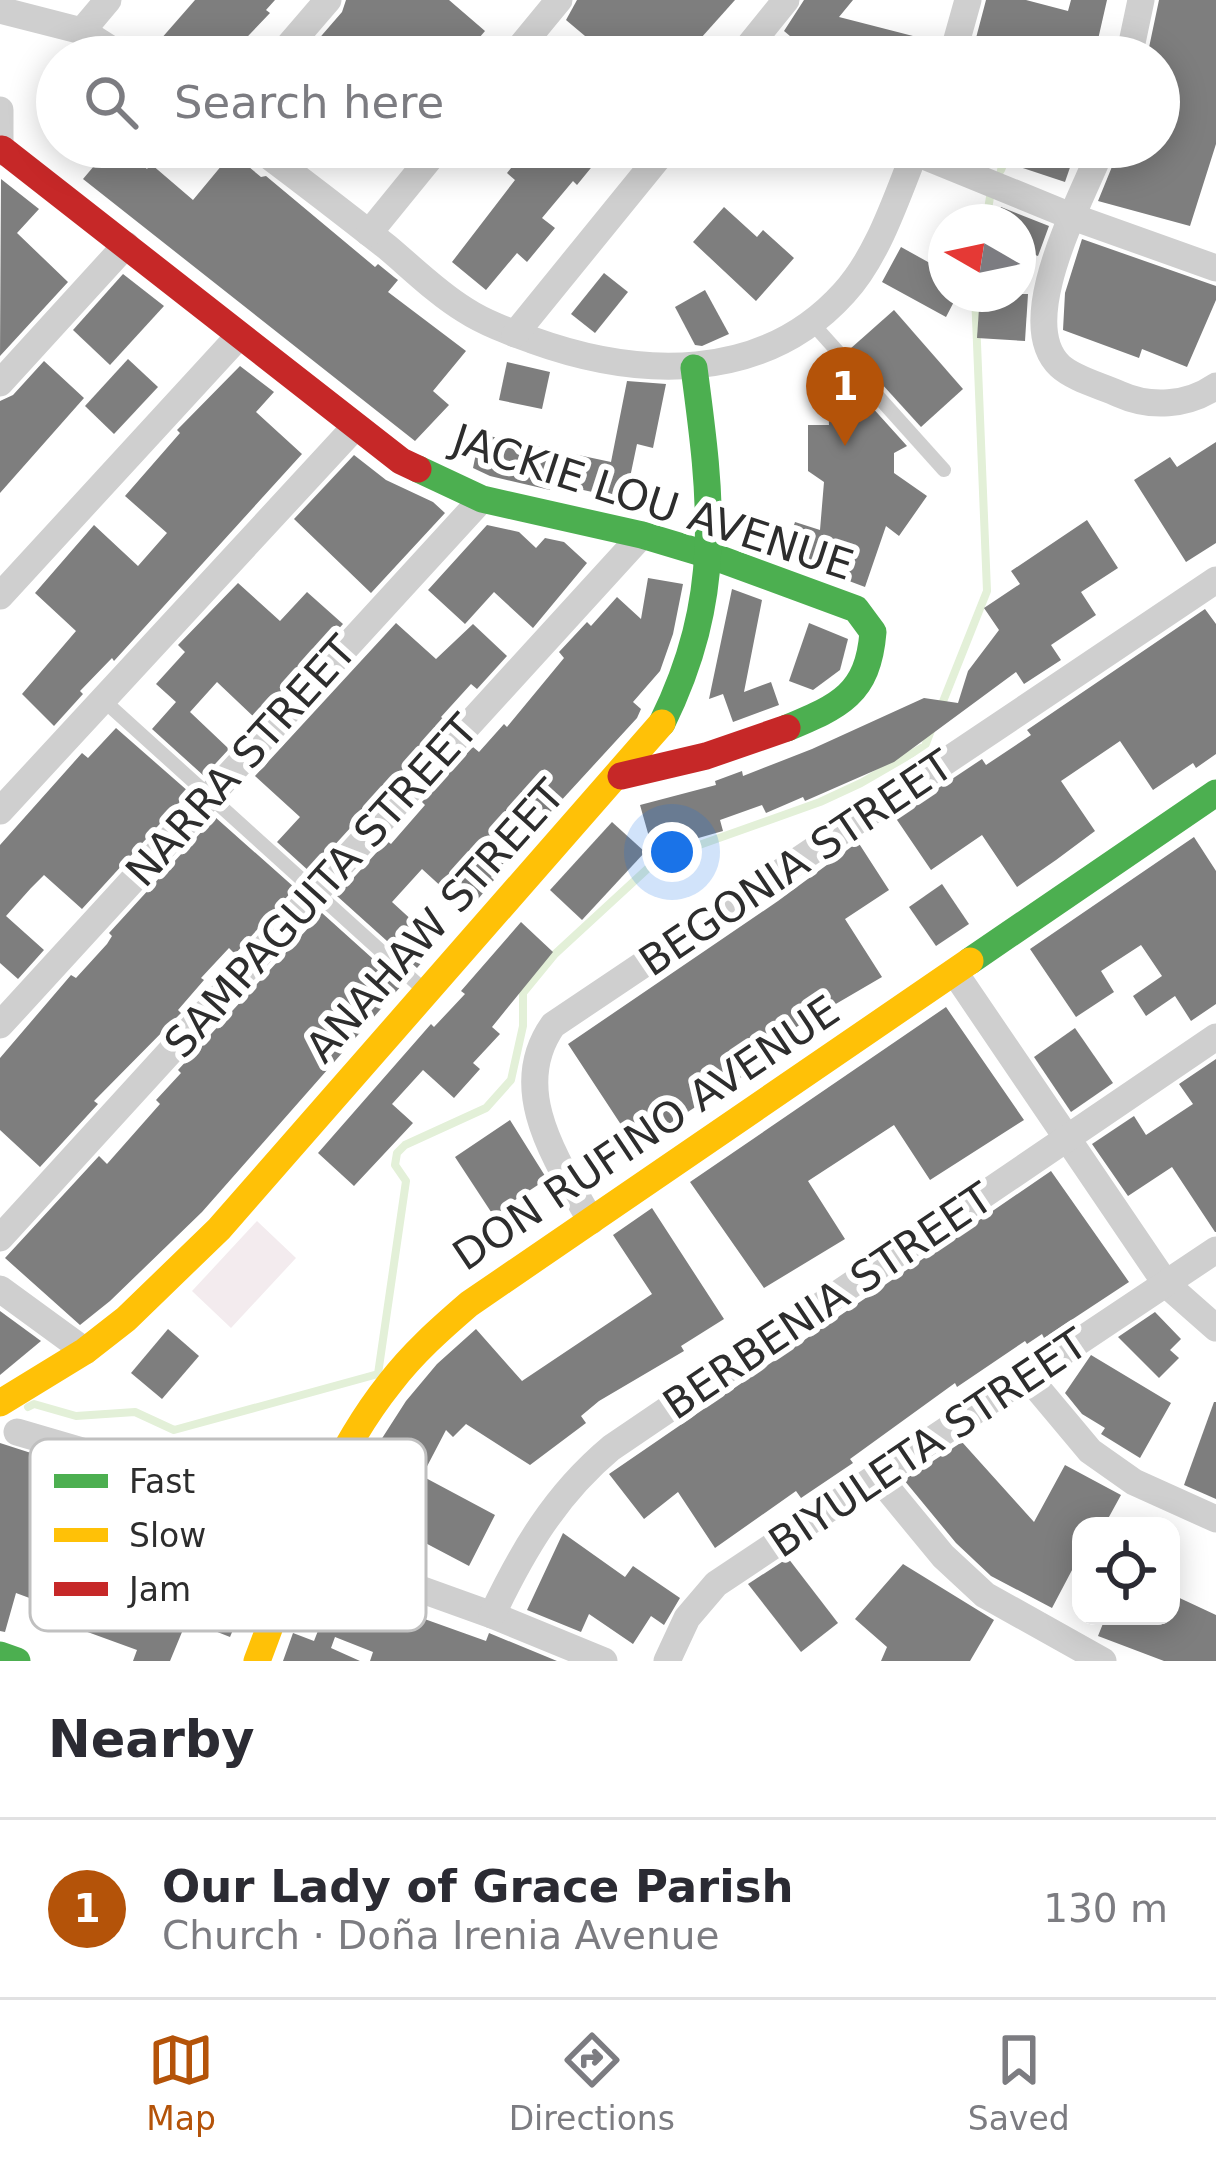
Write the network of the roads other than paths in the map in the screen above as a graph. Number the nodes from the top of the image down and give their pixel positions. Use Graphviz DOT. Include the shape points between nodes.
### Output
graph roads {
  1 [pos="108,0"];
  2 [pos="328,0"];
  3 [pos="559,0"];
  4 [pos="787,0"];
  5 [pos="968,0"];
  6 [pos="1141,0"];
  7 [pos="0,10"];
  8 [pos="82,31"];
  9 [pos="90,36"];
  10 [pos="297,36"];
  11 [pos="529,36"];
  12 [pos="757,36"];
  13 [pos="958,36"];
  14 [pos="1134,36"];
  15 [pos="0,110"];
  16 [pos="1,150"];
  17 [pos="284,168"];
  18 [pos="422,168"];
  19 [pos="650,168"];
  20 [pos="908,168"];
  21 [pos="958,168"];
  22 [pos="1093,168"];
  23 [pos="1073,217"];
  24 [pos="369,233"];
  25 [pos="126,244"];
  26 [pos="1213,258"];
  27 [pos="812,323"];
  28 [pos="515,334"];
  29 [pos="239,336"];
  30 [pos="694,368"];
  31 [pos="0,383"];
  32 [pos="1216,386"];
  33 [pos="354,428"];
  34 [pos="944,470"];
  35 [pos="482,499"];
  36 [pos="642,535"];
  37 [pos="712,556"];
  38 [pos="1216,580"];
  39 [pos="0,596"];
  40 [pos="102,700"];
  41 [pos="622,776"];
  42 [pos="1216,793"];
  43 [pos="209,796"];
  44 [pos="0,811"];
  45 [pos="316,892"];
  46 [pos="955,973"];
  47 [pos="426,991"];
  48 [pos="0,1024"];
  49 [pos="1216,1036"];
  50 [pos="1068,1139"];
  51 [pos="592,1221"];
  52 [pos="0,1238"];
  53 [pos="1216,1250"];
  54 [pos="1166,1284"];
  55 [pos="0,1288"];
  56 [pos="1216,1328"];
  57 [pos="85,1351"];
  58 [pos="1028,1377"];
  59 [pos="0,1402"];
  60 [pos="17,1432"];
  61 [pos="41,1439"];
  62 [pos="354,1439"];
  63 [pos="878,1477"];
  64 [pos="1216,1519"];
  65 [pos="426,1591"];
  66 [pos="492,1615"];
  67 [pos="269,1631"];
  68 [pos="0,1655"];
  69 [pos="17,1661"];
  70 [pos="257,1661"];
  71 [pos="604,1661"];
  72 [pos="667,1661"];
  73 [pos="1102,1661"];
  1 -- 8 [label="street"];
  2 -- 10 [label="street"];
  3 -- 11 [label="street"];
  4 -- 12 [label="street"];
  5 -- 13 [label="street"];
  6 -- 14 [label="street"];
  7 -- 8 [label="street"];
  8 -- 9 [label="street"];
  15 -- 16 [label="street, JACKIE LOU AVENUE"];
  16 -- 25 [label="street, JACKIE LOU AVENUE"];
  17 -- 24 [label="street"];
  18 -- 24 [label="street"];
  19 -- 28 [label="street"];
  20 -- 27 [label="street" via="847,291"];
  21 -- 23 [label="street"];
  22 -- 23 [label="street"];
  23 -- 26 [label="street"];
  23 -- 32 [label="street" via="1045,310 1060,367 1136,402 1191,398"];
  24 -- 28 [label="street" via="465,311"];
  25 -- 29 [label="street, JACKIE LOU AVENUE"];
  25 -- 31 [label="street"];
  27 -- 30 [label="street"];
  27 -- 34 [label="lane"];
  28 -- 30 [label="street" via="622,364"];
  29 -- 33 [label="street, JACKIE LOU AVENUE"];
  29 -- 39 [label="street"];
  30 -- 37 [label="street, ANAHAW STREET"];
  33 -- 35 [label="street, JACKIE LOU AVENUE"];
  33 -- 40 [label="street"];
  35 -- 36 [label="street, JACKIE LOU AVENUE"];
  35 -- 43 [label="street, NARRA STREET"];
  36 -- 37 [label="street, JACKIE LOU AVENUE"];
  36 -- 45 [label="street, SAMPAGUITA STREET"];
  37 -- 41 [label="street, ANAHAW STREET" via="681,690"];
  37 -- 41 [label="street, JACKIE LOU AVENUE" via="856,609 873,632 868,671 849,698 774,732"];
  38 -- 51 [label="street, BEGONIA STREET" via="553,1025 535,1066 536,1105 549,1146"];
  40 -- 43 [label="lane"];
  40 -- 44 [label="street"];
  41 -- 47 [label="street, ANAHAW STREET"];
  42 -- 46 [label="street, DON RUFINO AVENUE"];
  43 -- 45 [label="lane"];
  43 -- 48 [label="street, NARRA STREET"];
  45 -- 47 [label="lane"];
  45 -- 52 [label="street, SAMPAGUITA STREET"];
  46 -- 50 [label="street"];
  46 -- 51 [label="street, DON RUFINO AVENUE"];
  47 -- 57 [label="street, ANAHAW STREET" via="219,1229"];
  49 -- 50 [label="street, BERBENIA STREET"];
  50 -- 54 [label="street"];
  50 -- 66 [label="street, BERBENIA STREET" via="610,1448 550,1510"];
  51 -- 62 [label="street, DON RUFINO AVENUE" via="470,1304 414,1354"];
  53 -- 54 [label="street, BIYULETA STREET"];
  54 -- 56 [label="street"];
  54 -- 58 [label="street, BIYULETA STREET"];
  55 -- 57 [label="street"];
  57 -- 59 [label="street"];
  58 -- 63 [label="street, BIYULETA STREET"];
  58 -- 64 [label="street" via="1090,1451 1134,1482"];
  60 -- 61 [label="street"];
  63 -- 72 [label="street, BIYULETA STREET" via="716,1584 687,1618"];
  63 -- 73 [label="street" via="985,1595"];
  65 -- 66 [label="street"];
  66 -- 71 [label="street"];
  67 -- 70 [label="street, DON RUFINO AVENUE"];
  68 -- 69 [label="street"];
}
